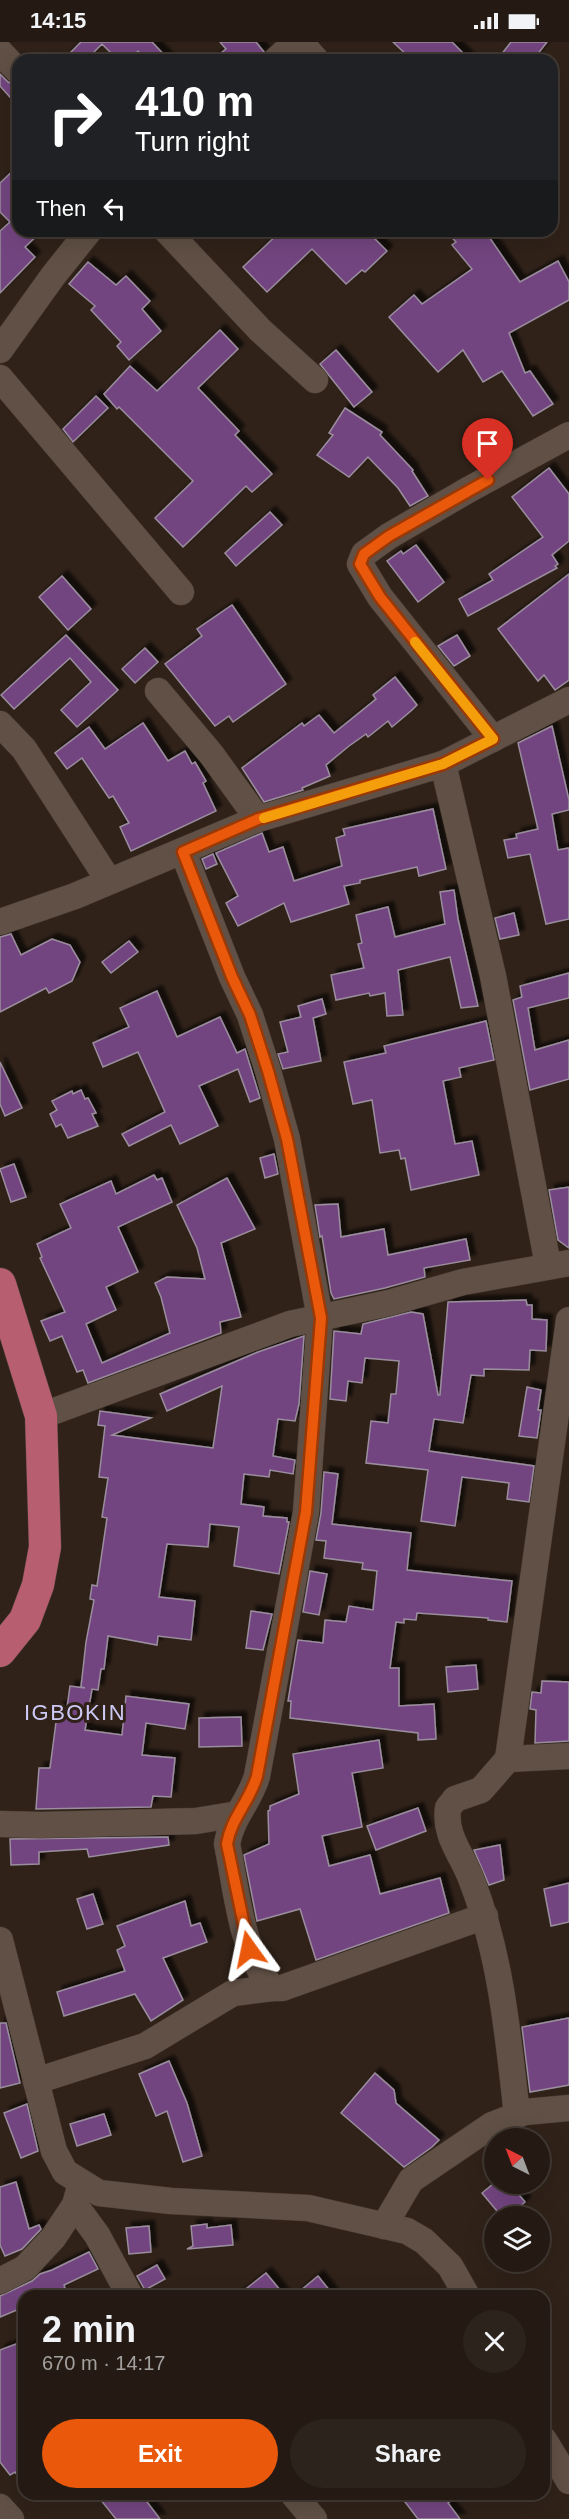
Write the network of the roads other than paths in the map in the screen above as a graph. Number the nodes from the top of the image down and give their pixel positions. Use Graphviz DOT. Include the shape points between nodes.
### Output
graph roads {
  1 [pos="298,42"];
  2 [pos="0,52"];
  3 [pos="283,54"];
  4 [pos="310,54"];
  5 [pos="12,65"];
  6 [pos="84,237"];
  7 [pos="173,237"];
  8 [pos="0,350"];
  9 [pos="0,378"];
  10 [pos="315,380"];
  11 [pos="569,435"];
  12 [pos="181,591"];
  13 [pos="158,691"];
  14 [pos="569,700"];
  15 [pos="0,724"];
  16 [pos="493,739"];
  17 [pos="443,764"];
  18 [pos="258,819"];
  19 [pos="183,852"];
  20 [pos="109,881"];
  21 [pos="0,922"];
  22 [pos="559,1264"];
  23 [pos="0,1284"];
  24 [pos="321,1318"];
  25 [pos="569,1320"];
  26 [pos="6,1329"];
  27 [pos="41,1416"];
  28 [pos="0,1651"];
  29 [pos="569,1756"];
  30 [pos="508,1759"];
  31 [pos="238,1814"];
  32 [pos="0,1824"];
  33 [pos="485,1916"];
  34 [pos="0,1940"];
  35 [pos="253,1956"];
  36 [pos="272,1988"];
  37 [pos="233,1993"];
  38 [pos="36,2081"];
  39 [pos="569,2108"];
  40 [pos="517,2115"];
  41 [pos="78,2194"];
  42 [pos="384,2226"];
  43 [pos="0,2281"];
  44 [pos="126,2290"];
  45 [pos="464,2290"];
  46 [pos="550,2450"];
  47 [pos="569,2481"];
  48 [pos="298,2500"];
  49 [pos="0,2507"];
  50 [pos="11,2519"];
  51 [pos="314,2519"];
  1 -- 3 [label="street"];
  1 -- 4 [label="street"];
  2 -- 5 [label="street"];
  6 -- 8 [label="street"];
  7 -- 10 [label="street" via="260,330"];
  9 -- 12 [label="street"];
  11 -- 16 [label="street" via="389,536 364,554 360,564 380,597"];
  13 -- 18 [label="street"];
  14 -- 16 [label="street"];
  15 -- 20 [label="street" via="24,749"];
  16 -- 17 [label="street"];
  17 -- 18 [label="street"];
  17 -- 22 [label="street"];
  18 -- 19 [label="street"];
  19 -- 20 [label="street"];
  19 -- 24 [label="street" via="250,1015 268,1071 287,1139"];
  20 -- 21 [label="street"];
  22 -- 24 [label="street" via="463,1282"];
  23 -- 26 [label="main road"];
  24 -- 27 [label="street" via="290,1324"];
  24 -- 31 [label="street" via="306,1512 257,1776 252,1793"];
  25 -- 30 [label="street"];
  26 -- 27 [label="main road"];
  27 -- 28 [label="main road" via="45,1547 38,1586 25,1620"];
  29 -- 30 [label="street"];
  30 -- 33 [label="street" via="481,1790 455,1799 448,1808 448,1833 471,1875"];
  31 -- 32 [label="street" via="196,1821"];
  31 -- 35 [label="street" via="230,1827 227,1844"];
  33 -- 36 [label="street" via="282,1988"];
  33 -- 40 [label="street" via="504,2007"];
  34 -- 38 [label="street"];
  35 -- 36 [label="street"];
  35 -- 37 [label="street"];
  36 -- 37 [label="street"];
  37 -- 38 [label="street" via="145,2046"];
  38 -- 41 [label="street" via="54,2151"];
  39 -- 40 [label="street"];
  40 -- 42 [label="street" via="492,2125 411,2180"];
  41 -- 42 [label="street" via="308,2208"];
  41 -- 43 [label="street" via="53,2238 25,2268"];
  41 -- 44 [label="street"];
  42 -- 45 [label="street" via="407,2231 424,2241 450,2266"];
  46 -- 47 [label="street"];
  48 -- 51 [label="street"];
  49 -- 50 [label="street"];
}
